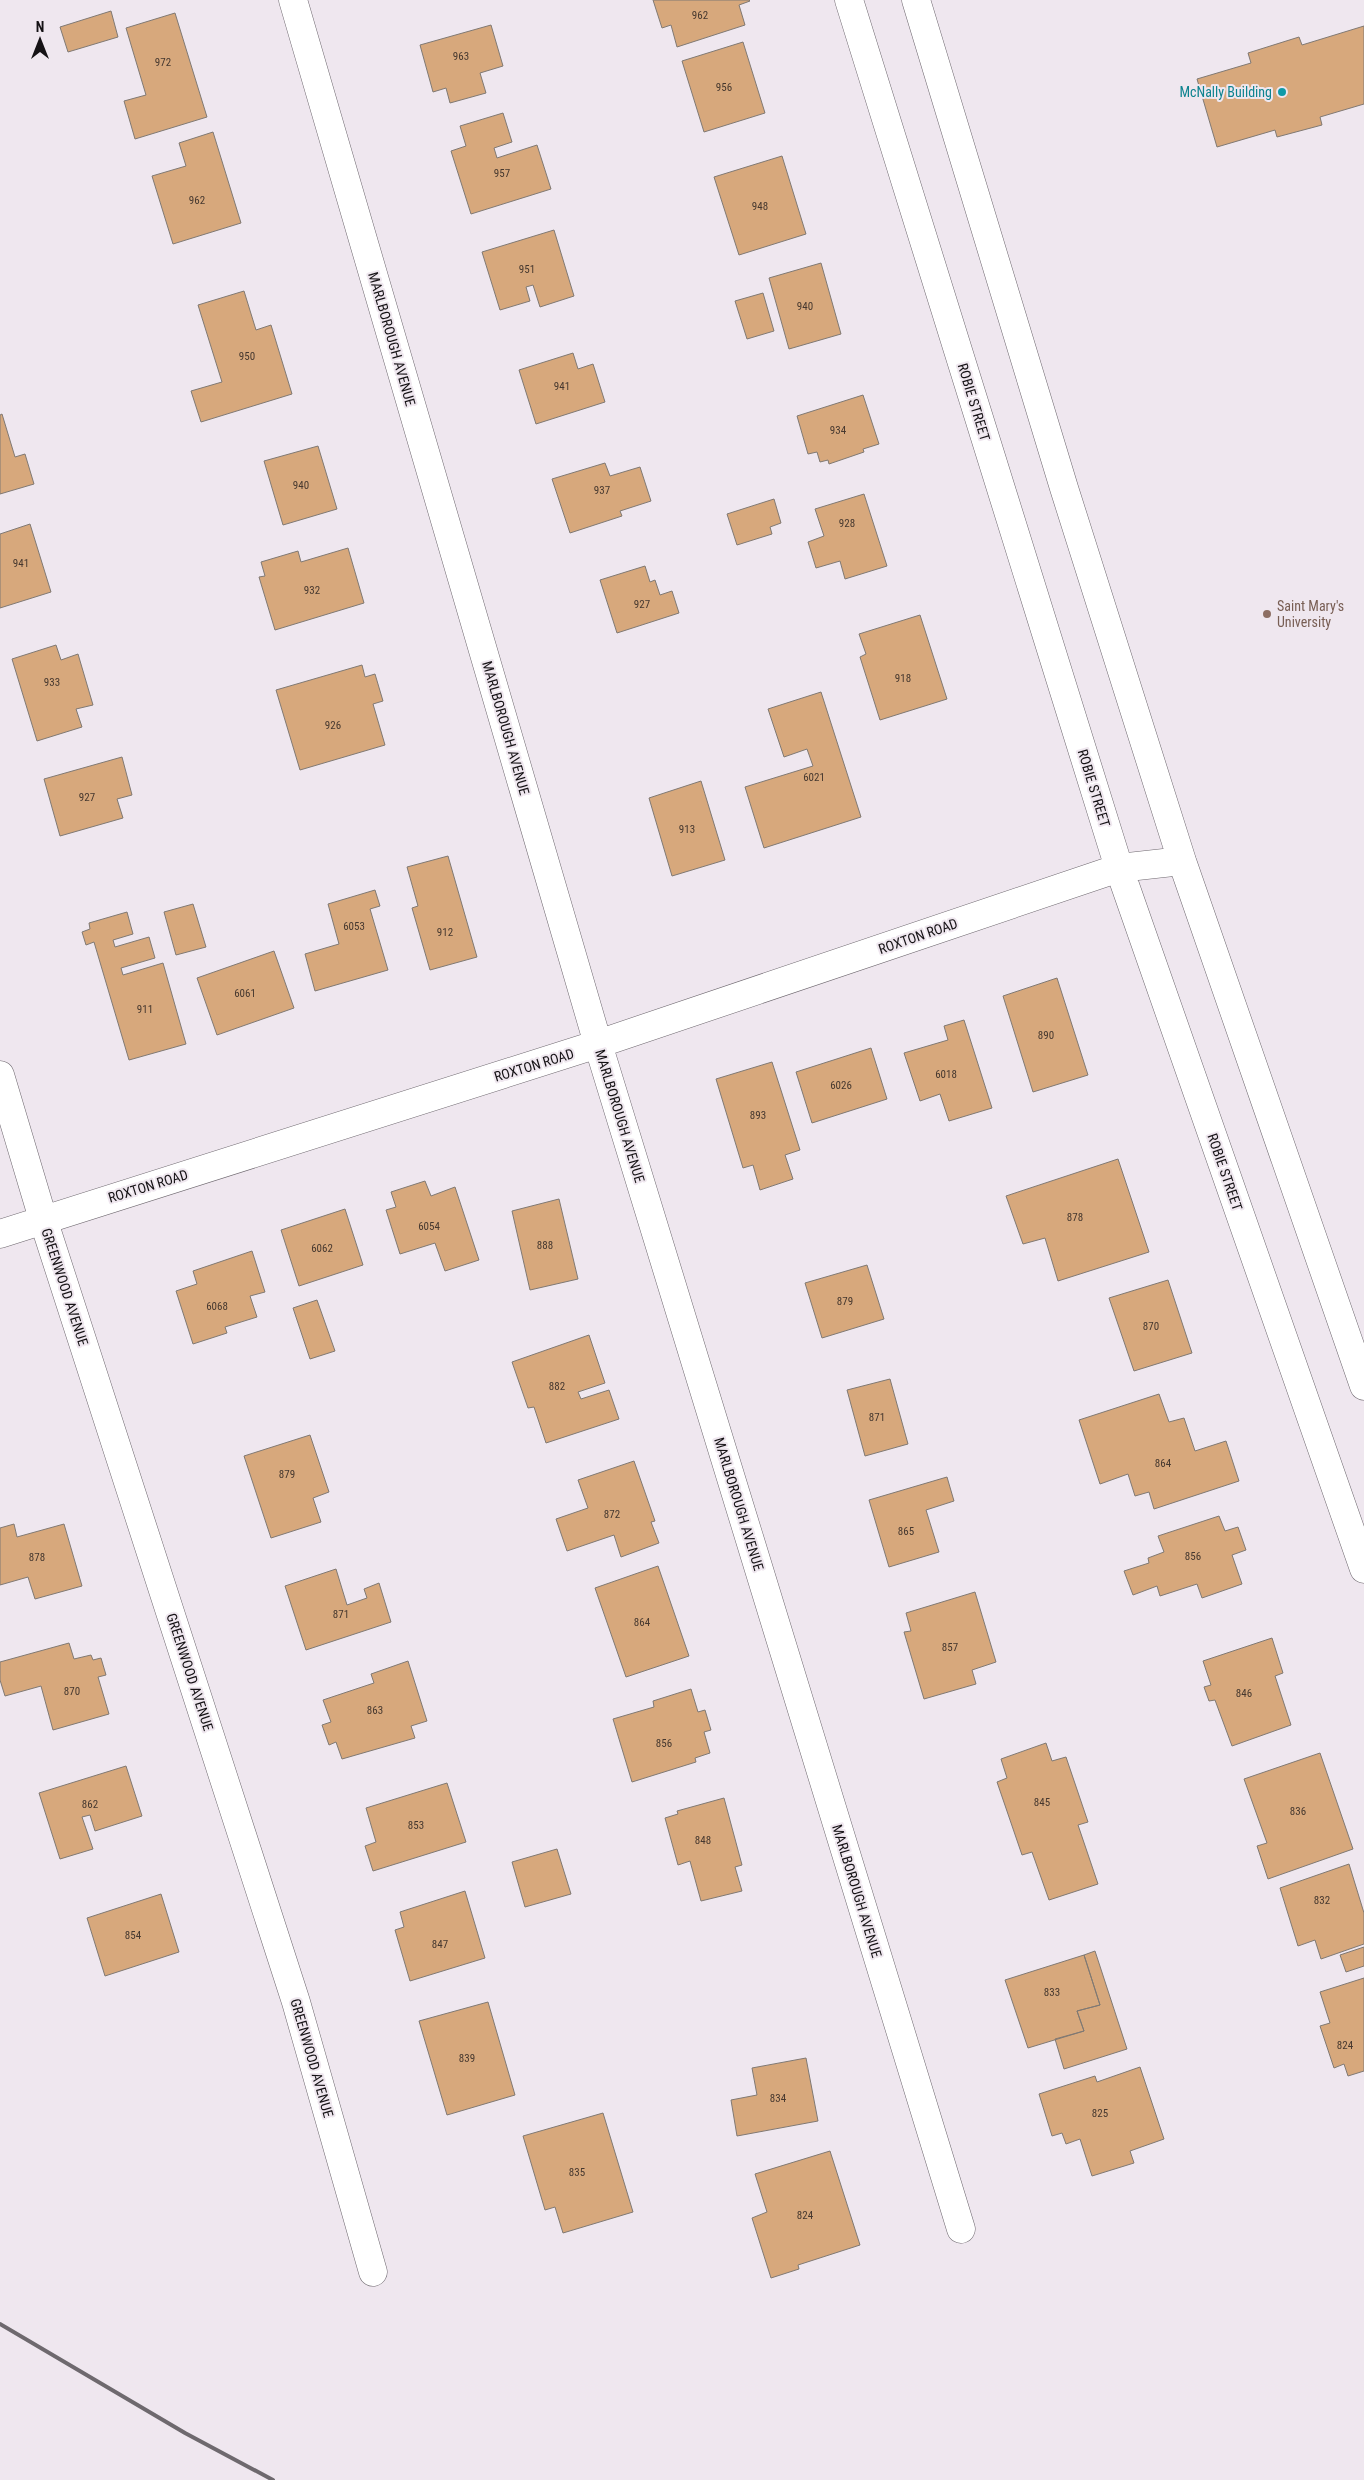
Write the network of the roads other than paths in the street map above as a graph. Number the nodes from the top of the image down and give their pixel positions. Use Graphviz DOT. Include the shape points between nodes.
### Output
graph roads {
  1 [pos="293,0"];
  2 [pos="849,0"];
  3 [pos="916,0"];
  4 [pos="1182,861"];
  5 [pos="1119,868"];
  6 [pos="598,1044"];
  7 [pos="0,1075"];
  8 [pos="43,1219"];
  9 [pos="0,1234"];
  10 [pos="1364,1386"];
  11 [pos="1364,1569"];
  12 [pos="961,2229"];
  13 [pos="373,2272"];
  1 -- 6 [label="street, MARLBOROUGH AVENUE"];
  2 -- 5 [label="street, ROBIE STREET"];
  3 -- 4 [label="street"];
  4 -- 5 [label="street, ROXTON ROAD"];
  4 -- 10 [label="street"];
  5 -- 6 [label="street, ROXTON ROAD"];
  5 -- 11 [label="street, ROBIE STREET"];
  6 -- 8 [label="street, ROXTON ROAD"];
  6 -- 12 [label="street, MARLBOROUGH AVENUE"];
  7 -- 8 [label="street, GREENWOOD AVENUE"];
  8 -- 9 [label="street, ROXTON ROAD"];
  8 -- 13 [label="street, GREENWOOD AVENUE" via="296,2002"];
}
